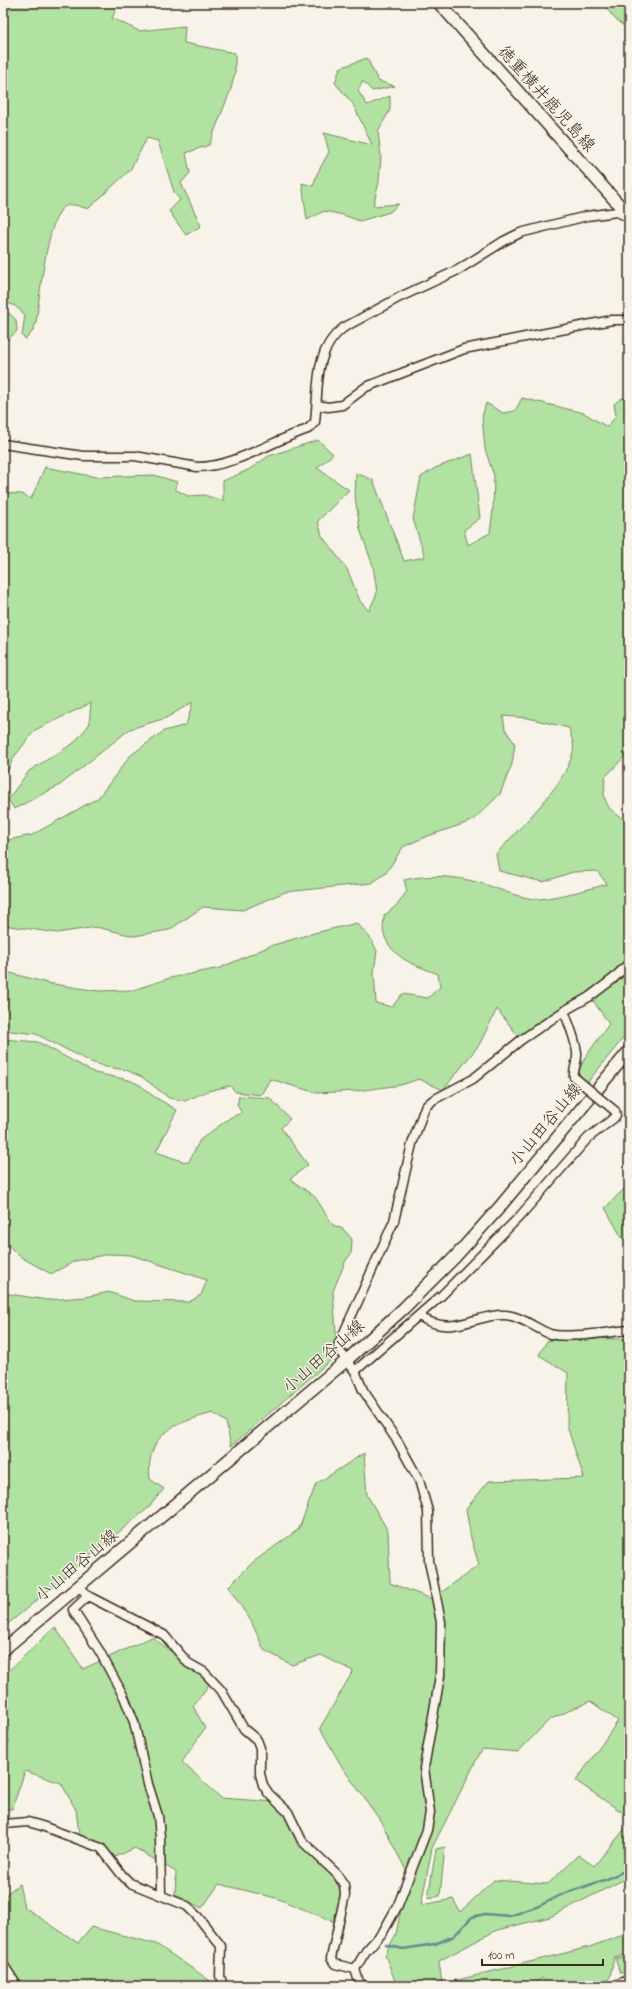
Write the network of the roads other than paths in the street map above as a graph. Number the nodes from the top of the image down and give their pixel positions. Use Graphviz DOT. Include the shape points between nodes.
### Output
graph roads {
  1 [pos="439,3"];
  2 [pos="629,217"];
  3 [pos="629,320"];
  4 [pos="317,405"];
  5 [pos="3,444"];
  6 [pos="629,963"];
  7 [pos="564,1011"];
  8 [pos="629,1051"];
  9 [pos="419,1316"];
  10 [pos="629,1330"];
  11 [pos="347,1360"];
  12 [pos="355,1371"];
  13 [pos="79,1586"];
  14 [pos="88,1596"];
  15 [pos="3,1650"];
  16 [pos="3,1824"];
  17 [pos="161,1895"];
  18 [pos="3,1964"];
  19 [pos="355,1969"];
  20 [pos="629,1981"];
  21 [pos="359,1985"];
  22 [pos="17,1986"];
  23 [pos="223,1986"];
  24 [pos="616,1986"];
  1 -- 2 [label="main road, 徳重横井鹿児島線"];
  2 -- 4 [label="street" via="617,212 587,216 520,233 458,270 400,297 343,328 330,342 318,369"];
  3 -- 4 [label="street" via="612,320 464,349 366,387 342,404 328,407"];
  4 -- 5 [label="street" via="316,422 308,429 207,467 134,456 83,456"];
  6 -- 7 [label="street" via="589,997"];
  7 -- 9 [label="street, bridge" via="577,1053 574,1077 615,1111 616,1115 588,1138 515,1221"];
  7 -- 11 [label="street" via="504,1052 473,1079 433,1100 425,1107 412,1144 394,1221 338,1346"];
  8 -- 11 [label="main road, 小山田谷山線" via="455,1256 404,1308"];
  9 -- 10 [label="street" via="431,1322 451,1326 504,1315 517,1318 551,1334 563,1336"];
  9 -- 12 [label="street"];
  11 -- 12 [label="street"];
  11 -- 13 [label="main road, 小山田谷山線"];
  12 -- 19 [label="street" via="363,1390 409,1461 424,1495 428,1512 429,1561 441,1622 441,1652 440,1676 424,1768 430,1812 427,1830 398,1905 383,1932 366,1951"];
  13 -- 14 [label="street"];
  13 -- 15 [label="main road, 小山田谷山線"];
  14 -- 17 [label="street" via="73,1610 100,1652 134,1722 158,1816"];
  14 -- 19 [label="street" via="164,1635 188,1663 204,1672 221,1690 244,1729 257,1740 263,1785 288,1812 302,1841 337,1874 344,1885 345,1895 332,1958 335,1964"];
  16 -- 17 [label="street" via="28,1822 101,1848 130,1883"];
  17 -- 23 [label="street" via="187,1906 221,1946 220,1976"];
  18 -- 22 [label="street"];
  19 -- 21 [label="street"];
  20 -- 24 [label="main road"];
}
